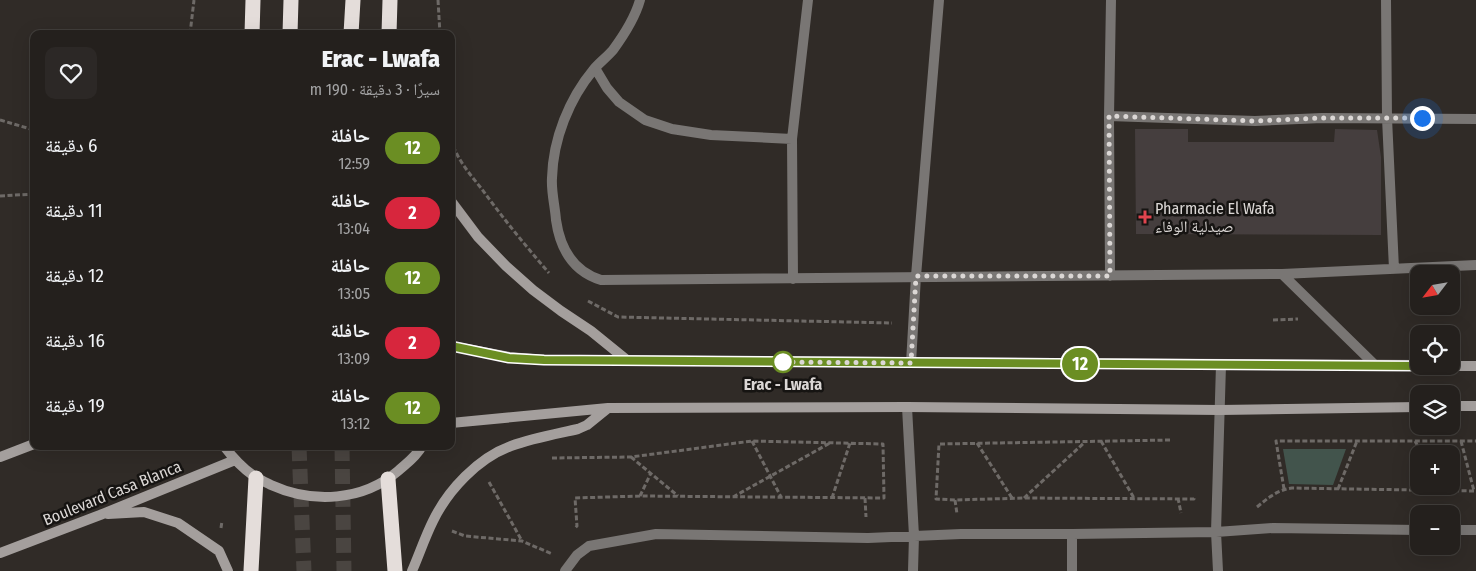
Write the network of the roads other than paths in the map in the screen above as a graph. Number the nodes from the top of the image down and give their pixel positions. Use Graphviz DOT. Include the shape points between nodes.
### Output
graph roads {
  1 [pos="254,0"];
  2 [pos="292,0"];
  3 [pos="352,0"];
  4 [pos="390,0"];
  5 [pos="640,0"];
  6 [pos="808,0"];
  7 [pos="939,0"];
  8 [pos="1111,0"];
  9 [pos="1386,0"];
  10 [pos="252,30"];
  11 [pos="290,30"];
  12 [pos="351,30"];
  13 [pos="389,30"];
  14 [pos="595,68"];
  15 [pos="1109,116"];
  16 [pos="1387,118"];
  17 [pos="1476,119"];
  18 [pos="792,139"];
  19 [pos="455,206"];
  20 [pos="1476,265"];
  21 [pos="1394,269"];
  22 [pos="1282,274"];
  23 [pos="916,276"];
  24 [pos="1110,276"];
  25 [pos="793,279"];
  26 [pos="455,347"];
  27 [pos="628,361"];
  28 [pos="911,363"];
  29 [pos="1221,365"];
  30 [pos="1375,365"];
  31 [pos="1410,366"];
  32 [pos="1460,366"];
  33 [pos="1476,366"];
  34 [pos="1460,406"];
  35 [pos="1476,406"];
  36 [pos="907,407"];
  37 [pos="1410,407"];
  38 [pos="608,408"];
  39 [pos="1220,410"];
  40 [pos="455,423"];
  41 [pos="30,446"];
  42 [pos="227,450"];
  43 [pos="420,450"];
  44 [pos="0,458"];
  45 [pos="235,460"];
  46 [pos="256,478"];
  47 [pos="388,479"];
  48 [pos="100,515"];
  49 [pos="1410,530"];
  50 [pos="1460,530"];
  51 [pos="1476,530"];
  52 [pos="1216,532"];
  53 [pos="1072,534"];
  54 [pos="914,536"];
  55 [pos="0,553"];
  56 [pos="228,571"];
  57 [pos="251,571"];
  58 [pos="395,571"];
  59 [pos="412,571"];
  60 [pos="565,571"];
  61 [pos="913,571"];
  62 [pos="1072,571"];
  63 [pos="1218,571"];
  1 -- 10 [label="highway"];
  2 -- 11 [label="highway"];
  3 -- 12 [label="highway"];
  4 -- 13 [label="highway"];
  5 -- 14 [label="street" via="626,30"];
  6 -- 18 [label="street"];
  7 -- 23 [label="street"];
  8 -- 15 [label="street"];
  9 -- 16 [label="street"];
  14 -- 18 [label="street" via="619,102 645,120 672,129"];
  14 -- 25 [label="street" via="566,116 554,156 552,180 558,236 564,250 580,269 601,280"];
  15 -- 16 [label="street" via="1255,121"];
  15 -- 24 [label="street"];
  16 -- 17 [label="street"];
  16 -- 21 [label="street"];
  18 -- 25 [label="street"];
  19 -- 27 [label="main road" via="478,237 519,278"];
  20 -- 21 [label="street"];
  21 -- 22 [label="street"];
  22 -- 24 [label="street"];
  22 -- 30 [label="street"];
  23 -- 24 [label="street"];
  23 -- 25 [label="street"];
  23 -- 28 [label="street"];
  26 -- 27 [label="main road" via="509,358"];
  27 -- 28 [label="main road"];
  28 -- 29 [label="main road"];
  29 -- 30 [label="main road"];
  29 -- 39 [label="street"];
  30 -- 31 [label="main road"];
  32 -- 33 [label="main road"];
  34 -- 35 [label="main road"];
  36 -- 38 [label="main road"];
  36 -- 39 [label="main road"];
  36 -- 54 [label="street"];
  37 -- 39 [label="main road"];
  38 -- 40 [label="main road"];
  38 -- 59 [label="main road" via="578,429 511,446 478,465 433,521"];
  39 -- 52 [label="street"];
  41 -- 44 [label="main road"];
  42 -- 45 [label="main road"];
  43 -- 47 [label="main road"];
  45 -- 46 [label="main road"];
  45 -- 48 [label="main road, Boulevard Casa Blanca"];
  46 -- 47 [label="main road" via="288,492 322,498 356,494"];
  46 -- 57 [label="highway"];
  47 -- 58 [label="highway"];
  48 -- 55 [label="main road, Boulevard Casa Blanca"];
  48 -- 56 [label="main road" via="144,512 178,523 219,551"];
  49 -- 52 [label="street" via="1273,528"];
  50 -- 51 [label="street"];
  52 -- 53 [label="street"];
  52 -- 63 [label="street"];
  53 -- 54 [label="street"];
  53 -- 62 [label="street"];
  54 -- 60 [label="street" via="656,534 589,546"];
  54 -- 61 [label="street"];
}
